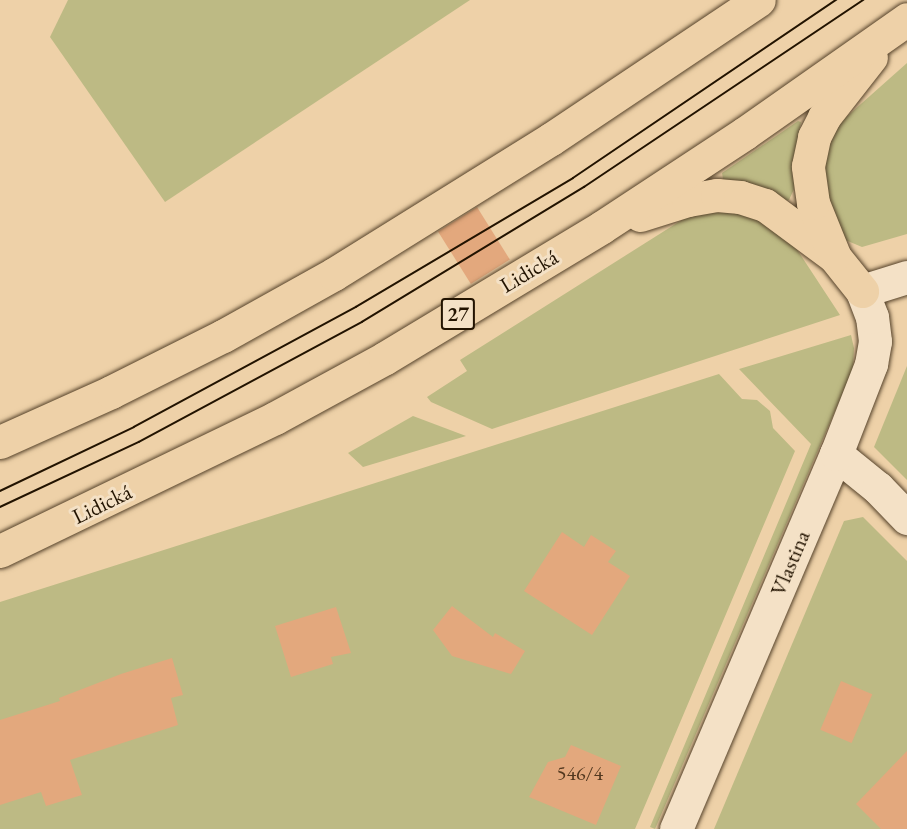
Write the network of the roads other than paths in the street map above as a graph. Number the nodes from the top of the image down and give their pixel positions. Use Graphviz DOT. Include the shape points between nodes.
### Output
graph roads {
  1 [pos="759,0"];
  2 [pos="898,25"];
  3 [pos="602,227"];
  4 [pos="834,256"];
  5 [pos="907,277"];
  6 [pos="862,291"];
  7 [pos="0,442"];
  8 [pos="836,454"];
  9 [pos="907,518"];
  10 [pos="0,551"];
  11 [pos="676,829"];
  1 -- 7 [label="main road" via="551,139 334,274 122,387"];
  2 -- 3 [label="main road, Lidická / 27"];
  2 -- 4 [label="main road" via="824,117 814,137 808,166 813,203"];
  3 -- 4 [label="main road" via="688,200 717,195 740,197 765,206"];
  3 -- 10 [label="main road, Lidická / 27" via="385,358 276,418"];
  4 -- 6 [label="main road"];
  5 -- 6 [label="street"];
  6 -- 8 [label="street, Vlastina" via="872,317 875,341 871,364"];
  8 -- 9 [label="street"];
  8 -- 11 [label="street, Vlastina"];
}
